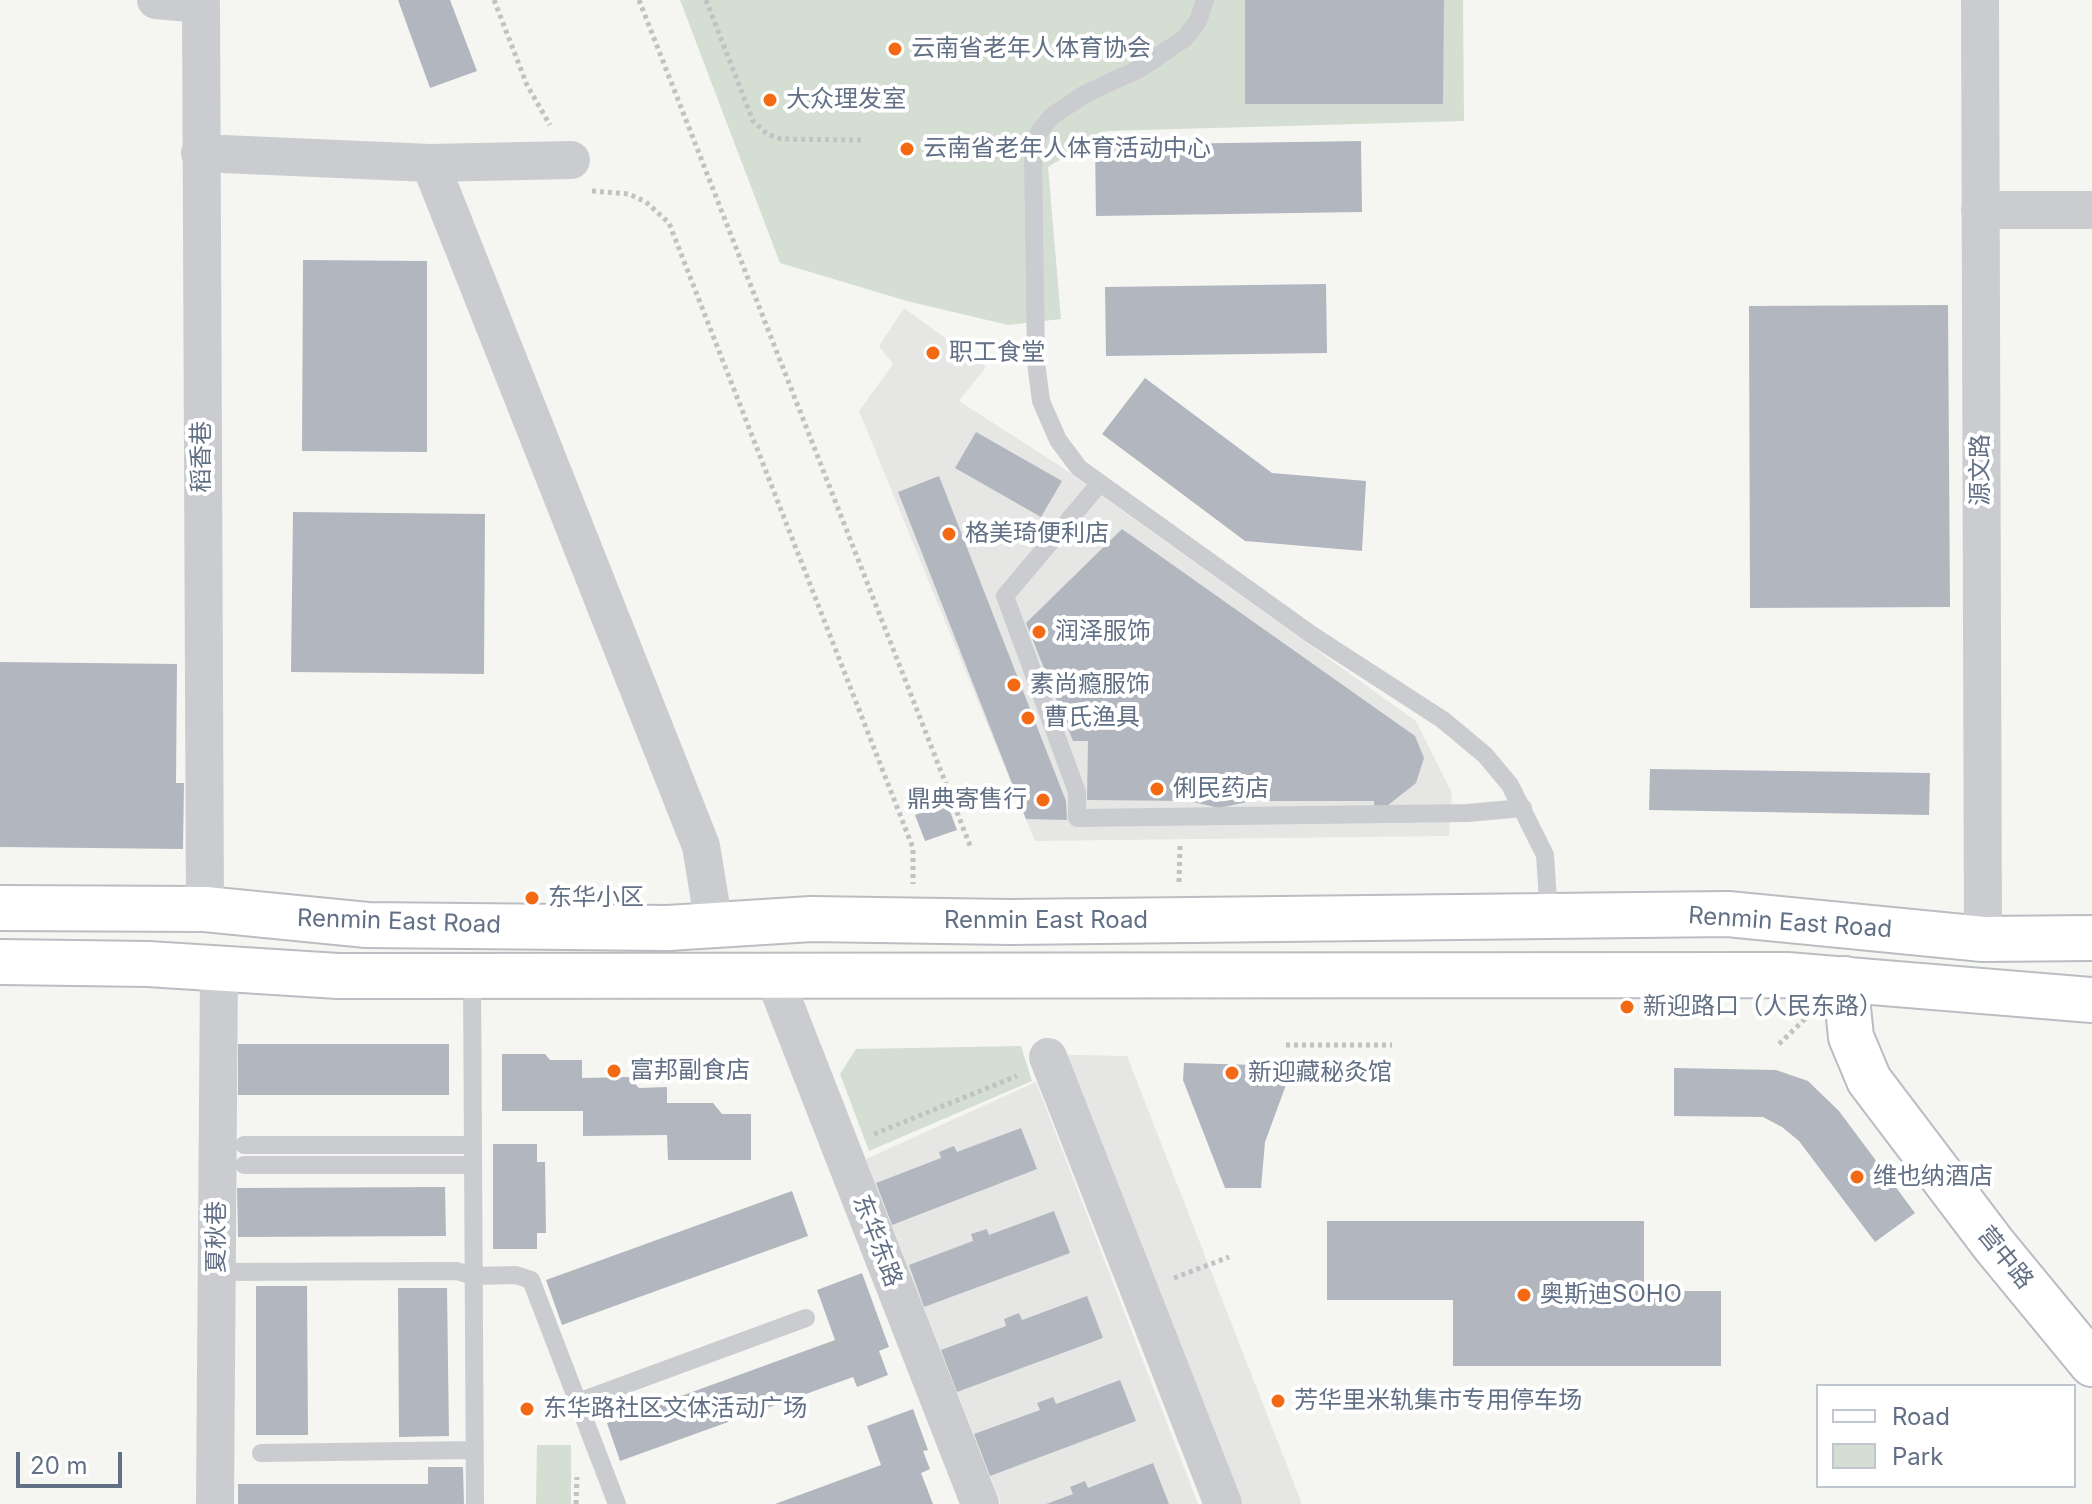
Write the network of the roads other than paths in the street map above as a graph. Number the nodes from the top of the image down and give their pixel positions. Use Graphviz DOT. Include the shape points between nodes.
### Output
graph roads {
  1 [pos="156,0"];
  2 [pos="1205,0"];
  3 [pos="1980,0"];
  4 [pos="200,153"];
  5 [pos="571,160"];
  6 [pos="430,163"];
  7 [pos="1980,210"];
  8 [pos="2092,210"];
  9 [pos="1100,483"];
  10 [pos="1523,808"];
  11 [pos="0,908"];
  12 [pos="205,909"];
  13 [pos="1549,916"];
  14 [pos="714,925"];
  15 [pos="2092,938"];
  16 [pos="1983,939"];
  17 [pos="0,962"];
  18 [pos="219,969"];
  19 [pos="472,976"];
  20 [pos="774,977"];
  21 [pos="1845,979"];
  22 [pos="2092,1000"];
  23 [pos="1049,1060"];
  24 [pos="244,1145"];
  25 [pos="472,1145"];
  26 [pos="244,1165"];
  27 [pos="473,1165"];
  28 [pos="217,1272"];
  29 [pos="473,1276"];
  30 [pos="806,1318"];
  31 [pos="2092,1364"];
  32 [pos="578,1402"];
  33 [pos="475,1450"];
  34 [pos="261,1453"];
  35 [pos="215,1504"];
  36 [pos="475,1504"];
  37 [pos="617,1504"];
  38 [pos="980,1504"];
  39 [pos="1223,1504"];
  1 -- 4 [label="street, 稻香巷" via="201,4"];
  2 -- 9 [label="lane" via="1185,38 1052,116 1039,132 1033,153 1041,401 1058,440 1079,468"];
  3 -- 7 [label="street, 源文路"];
  4 -- 6 [label="street"];
  4 -- 12 [label="street, 稻香巷"];
  5 -- 6 [label="street"];
  6 -- 14 [label="street" via="701,846"];
  7 -- 8 [label="street"];
  7 -- 16 [label="street, 源文路"];
  9 -- 10 [label="lane" via="1312,635 1443,720 1485,755"];
  9 -- 10 [label="lane" via="1005,596 1077,792 1077,818"];
  10 -- 13 [label="lane" via="1545,855"];
  11 -- 12 [label="main road, Renmin East Road"];
  12 -- 14 [label="main road, Renmin East Road" via="367,925"];
  13 -- 14 [label="main road, Renmin East Road" via="811,919"];
  13 -- 16 [label="main road, Renmin East Road" via="1728,914"];
  15 -- 16 [label="main road, Renmin East Road"];
  17 -- 18 [label="main road"];
  18 -- 19 [label="main road"];
  18 -- 28 [label="street, 夏秋巷"];
  19 -- 20 [label="main road"];
  19 -- 25 [label="lane"];
  20 -- 21 [label="main road"];
  20 -- 38 [label="street, 东华东路"];
  21 -- 22 [label="main road"];
  21 -- 31 [label="main road, 营中路" via="1851,1037 1869,1080"];
  23 -- 39 [label="street"];
  24 -- 25 [label="lane"];
  25 -- 27 [label="lane"];
  26 -- 27 [label="lane"];
  27 -- 29 [label="lane"];
  28 -- 29 [label="lane" via="457,1271"];
  28 -- 35 [label="street, 夏秋巷"];
  29 -- 32 [label="lane" via="531,1280"];
  29 -- 33 [label="lane"];
  30 -- 32 [label="lane"];
  32 -- 37 [label="lane"];
  33 -- 34 [label="lane"];
  33 -- 36 [label="lane"];
}
